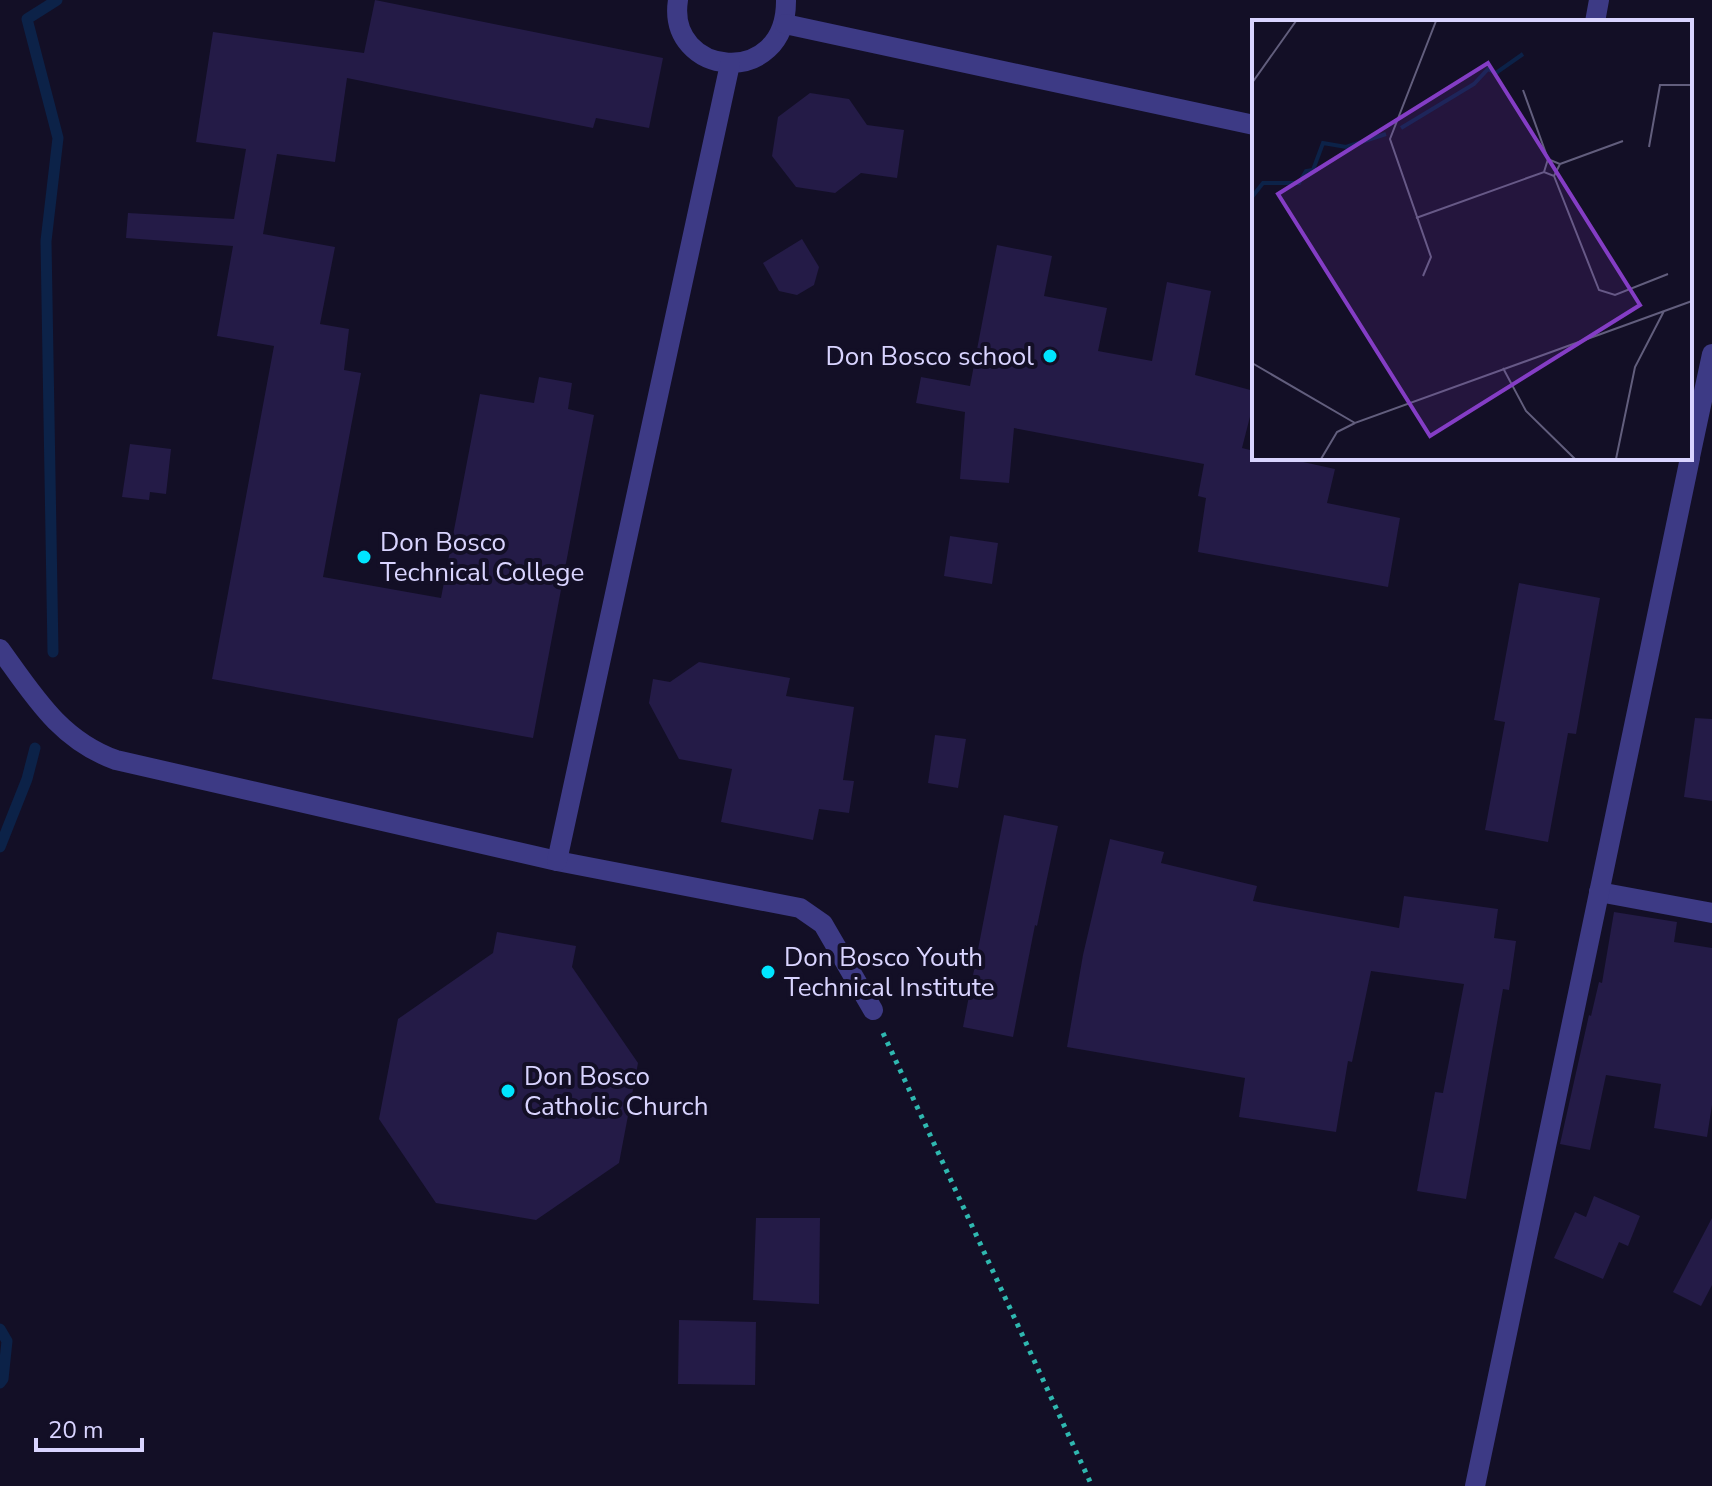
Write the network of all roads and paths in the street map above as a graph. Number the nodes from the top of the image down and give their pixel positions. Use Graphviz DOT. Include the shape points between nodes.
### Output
graph roads {
  1 [pos="786,0"];
  2 [pos="1599,0"];
  3 [pos="671,1"];
  4 [pos="1595,20"];
  5 [pos="785,24"];
  6 [pos="730,64"];
  7 [pos="1252,125"];
  8 [pos="1712,354"];
  9 [pos="1692,448"];
  10 [pos="1689,460"];
  11 [pos="0,649"];
  12 [pos="557,861"];
  13 [pos="1599,892"];
  14 [pos="1712,913"];
  15 [pos="873,1010"];
  16 [pos="1092,1486"];
  17 [pos="1475,1486"];
  1 -- 5 [label="street"];
  2 -- 4 [label="street"];
  3 -- 6 [label="street" via="690,46 708,59"];
  5 -- 6 [label="street" via="764,54"];
  5 -- 7 [label="street"];
  6 -- 12 [label="street"];
  8 -- 9 [label="street"];
  10 -- 13 [label="street"];
  11 -- 12 [label="street" via="59,726 96,753"];
  12 -- 15 [label="street" via="800,908 823,924"];
  13 -- 14 [label="street"];
  13 -- 17 [label="street"];
  15 -- 16 [label="path"];
}
